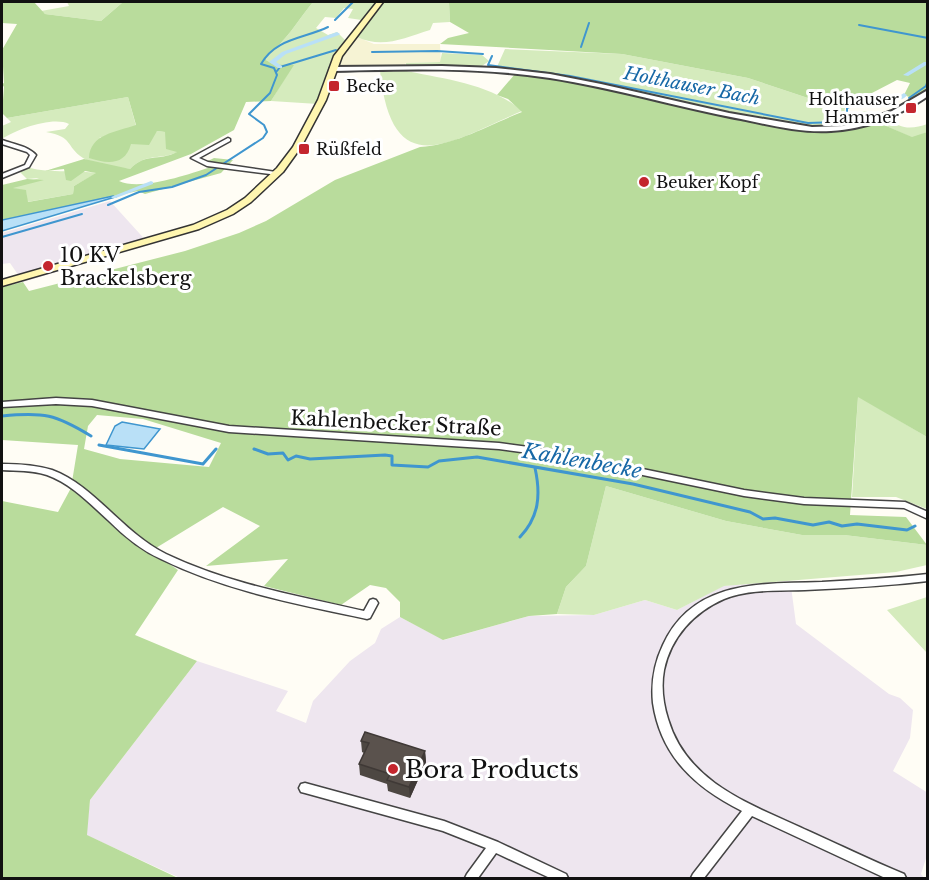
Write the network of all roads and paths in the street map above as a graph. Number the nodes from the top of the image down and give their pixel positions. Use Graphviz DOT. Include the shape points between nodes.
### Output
graph roads {
  1 [pos="380,2"];
  2 [pos="333,69"];
  3 [pos="927,92"];
  4 [pos="228,140"];
  5 [pos="2,142"];
  6 [pos="276,174"];
  7 [pos="2,176"];
  8 [pos="2,283"];
  9 [pos="2,405"];
  10 [pos="2,467"];
  11 [pos="927,516"];
  12 [pos="927,577"];
  13 [pos="372,603"];
  14 [pos="305,788"];
  15 [pos="751,809"];
  16 [pos="494,846"];
  17 [pos="471,879"];
  18 [pos="562,879"];
  19 [pos="698,879"];
  20 [pos="900,879"];
  1 -- 2 [label="main road" via="342,50"];
  2 -- 3 [label="street" via="460,67 530,74 750,119 819,129 877,120 903,109"];
  2 -- 6 [label="main road" via="307,132"];
  4 -- 6 [label="street" via="194,156 219,165"];
  5 -- 7 [label="street" via="33,155 27,166"];
  6 -- 8 [label="main road" via="240,206 202,224"];
  9 -- 11 [label="street, Kahlenbecker Straße" via="92,403 229,429 499,446 744,493 804,501 906,505"];
  10 -- 13 [label="street" via="65,478 149,549 192,569 262,591 367,615"];
  12 -- 15 [label="street" via="880,583 752,588 698,608 676,630 658,675 664,730 684,765 702,782"];
  14 -- 16 [label="street" via="444,826"];
  15 -- 19 [label="street"];
  15 -- 20 [label="street"];
  16 -- 17 [label="street"];
  16 -- 18 [label="street"];
}
